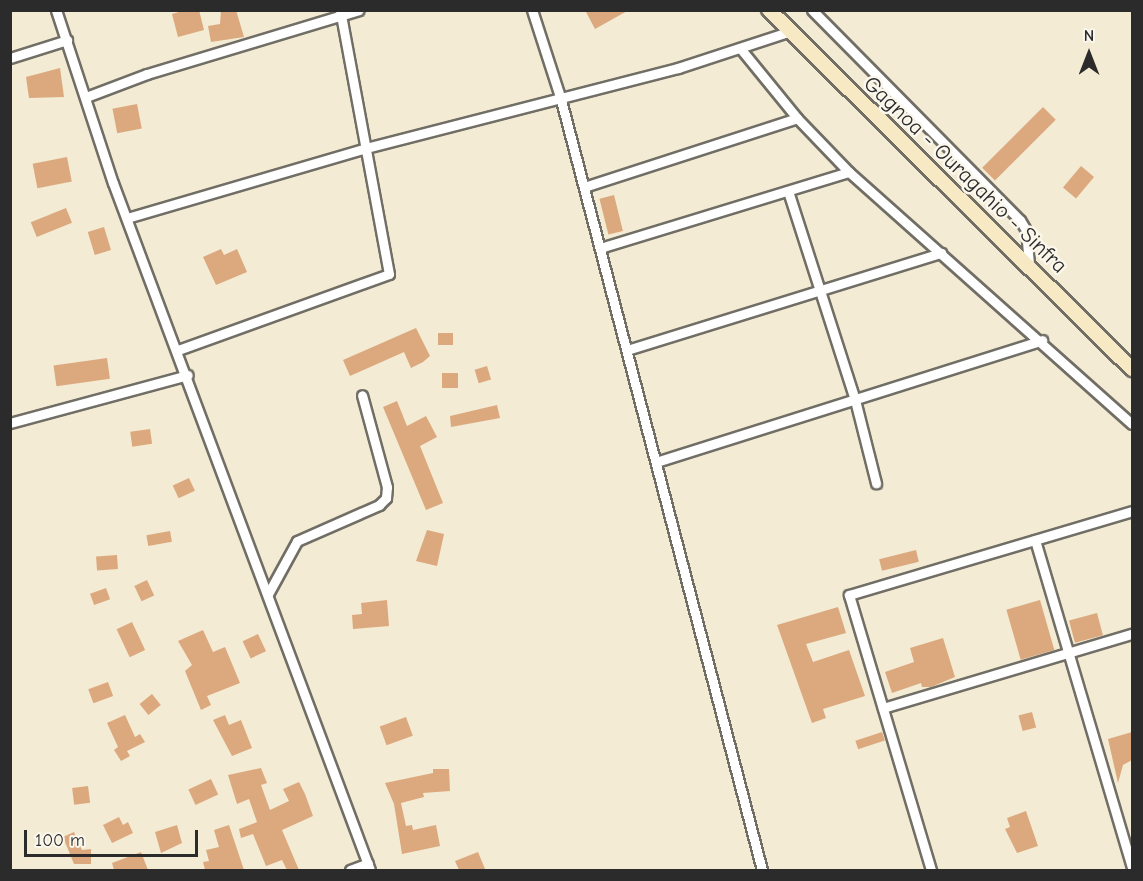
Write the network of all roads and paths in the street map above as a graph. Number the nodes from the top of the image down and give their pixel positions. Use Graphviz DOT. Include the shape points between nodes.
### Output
graph roads {
  1 [pos="56,10"];
  2 [pos="359,10"];
  3 [pos="532,10"];
  4 [pos="769,10"];
  5 [pos="812,10"];
  6 [pos="341,13"];
  7 [pos="789,32"];
  8 [pos="67,40"];
  9 [pos="740,48"];
  10 [pos="10,58"];
  11 [pos="86,97"];
  12 [pos="561,100"];
  13 [pos="797,118"];
  14 [pos="366,148"];
  15 [pos="849,172"];
  16 [pos="584,186"];
  17 [pos="788,191"];
  18 [pos="127,218"];
  19 [pos="600,248"];
  20 [pos="941,253"];
  21 [pos="1029,268"];
  22 [pos="819,291"];
  23 [pos="1042,340"];
  24 [pos="627,350"];
  25 [pos="178,351"];
  26 [pos="1132,369"];
  27 [pos="188,375"];
  28 [pos="362,395"];
  29 [pos="855,400"];
  30 [pos="10,423"];
  31 [pos="1132,424"];
  32 [pos="656,462"];
  33 [pos="876,483"];
  34 [pos="1132,511"];
  35 [pos="1035,540"];
  36 [pos="268,594"];
  37 [pos="1132,634"];
  38 [pos="1069,655"];
  39 [pos="883,708"];
  40 [pos="369,867"];
  41 [pos="1132,868"];
  42 [pos="350,870"];
  43 [pos="762,870"];
  44 [pos="931,870"];
  1 -- 8 [label="street"];
  2 -- 6 [label="street"];
  3 -- 12 [label="street"];
  4 -- 7 [label="main road, Gagnoa - Ouragahio - Sinfra"];
  5 -- 21 [label="street" via="1020,220 1026,230"];
  6 -- 11 [label="street"];
  6 -- 14 [label="street"];
  7 -- 9 [label="street"];
  7 -- 21 [label="main road, Gagnoa - Ouragahio - Sinfra"];
  8 -- 10 [label="street"];
  8 -- 11 [label="street"];
  9 -- 12 [label="street"];
  9 -- 13 [label="street"];
  11 -- 18 [label="street"];
  12 -- 14 [label="street"];
  12 -- 16 [label="street"];
  13 -- 15 [label="street"];
  13 -- 16 [label="street"];
  14 -- 18 [label="street"];
  14 -- 25 [label="street" via="389,274"];
  15 -- 17 [label="street"];
  15 -- 20 [label="street"];
  16 -- 19 [label="street"];
  17 -- 19 [label="street"];
  17 -- 22 [label="street"];
  18 -- 25 [label="street"];
  19 -- 24 [label="street"];
  20 -- 22 [label="street"];
  20 -- 23 [label="street"];
  21 -- 26 [label="main road, Gagnoa - Ouragahio - Sinfra"];
  22 -- 24 [label="street"];
  22 -- 29 [label="street"];
  23 -- 29 [label="street"];
  23 -- 31 [label="street"];
  24 -- 32 [label="street"];
  25 -- 27 [label="street"];
  27 -- 30 [label="street"];
  27 -- 36 [label="street"];
  28 -- 36 [label="street" via="387,487 386,498 379,505 297,541"];
  29 -- 32 [label="street"];
  29 -- 33 [label="street"];
  32 -- 43 [label="street"];
  34 -- 35 [label="street"];
  35 -- 38 [label="street"];
  35 -- 39 [label="street" via="849,595"];
  36 -- 40 [label="street"];
  37 -- 38 [label="street"];
  38 -- 39 [label="street"];
  38 -- 41 [label="street"];
  39 -- 44 [label="street"];
  40 -- 42 [label="street"];
}
